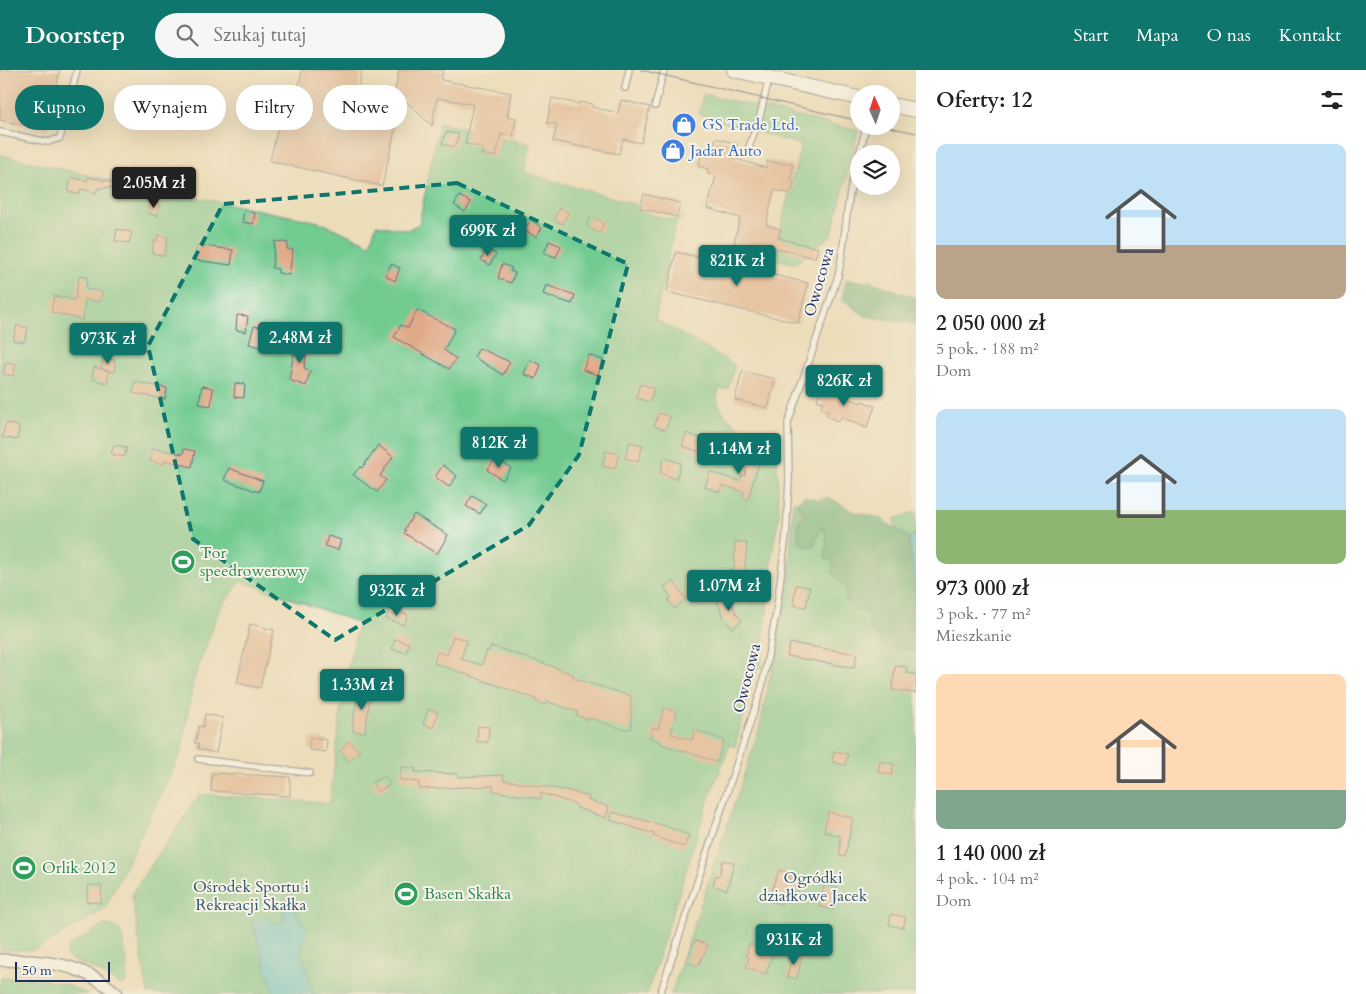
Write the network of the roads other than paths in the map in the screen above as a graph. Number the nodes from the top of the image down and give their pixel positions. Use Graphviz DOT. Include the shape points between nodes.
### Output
graph roads {
  1 [pos="77,70"];
  2 [pos="629,70"];
  3 [pos="664,70"];
  4 [pos="734,70"];
  5 [pos="769,78"];
  6 [pos="625,88"];
  7 [pos="850,96"];
  8 [pos="656,106"];
  9 [pos="900,107"];
  10 [pos="916,110"];
  11 [pos="0,132"];
  12 [pos="863,135"];
  13 [pos="748,150"];
  14 [pos="198,759"];
  15 [pos="310,773"];
  16 [pos="0,960"];
  17 [pos="117,994"];
  18 [pos="660,994"];
  1 -- 11 [label="lane" via="60,138 48,142"];
  2 -- 6 [label="lane"];
  3 -- 8 [label="lane"];
  4 -- 5 [label="street"];
  5 -- 7 [label="street"];
  5 -- 13 [label="lane"];
  9 -- 10 [label="street"];
  12 -- 18 [label="lane, Owocowa" via="849,198 838,276 788,423 786,536 762,687"];
  14 -- 15 [label="lane"];
  16 -- 17 [label="street" via="47,961 72,967 104,983"];
}
